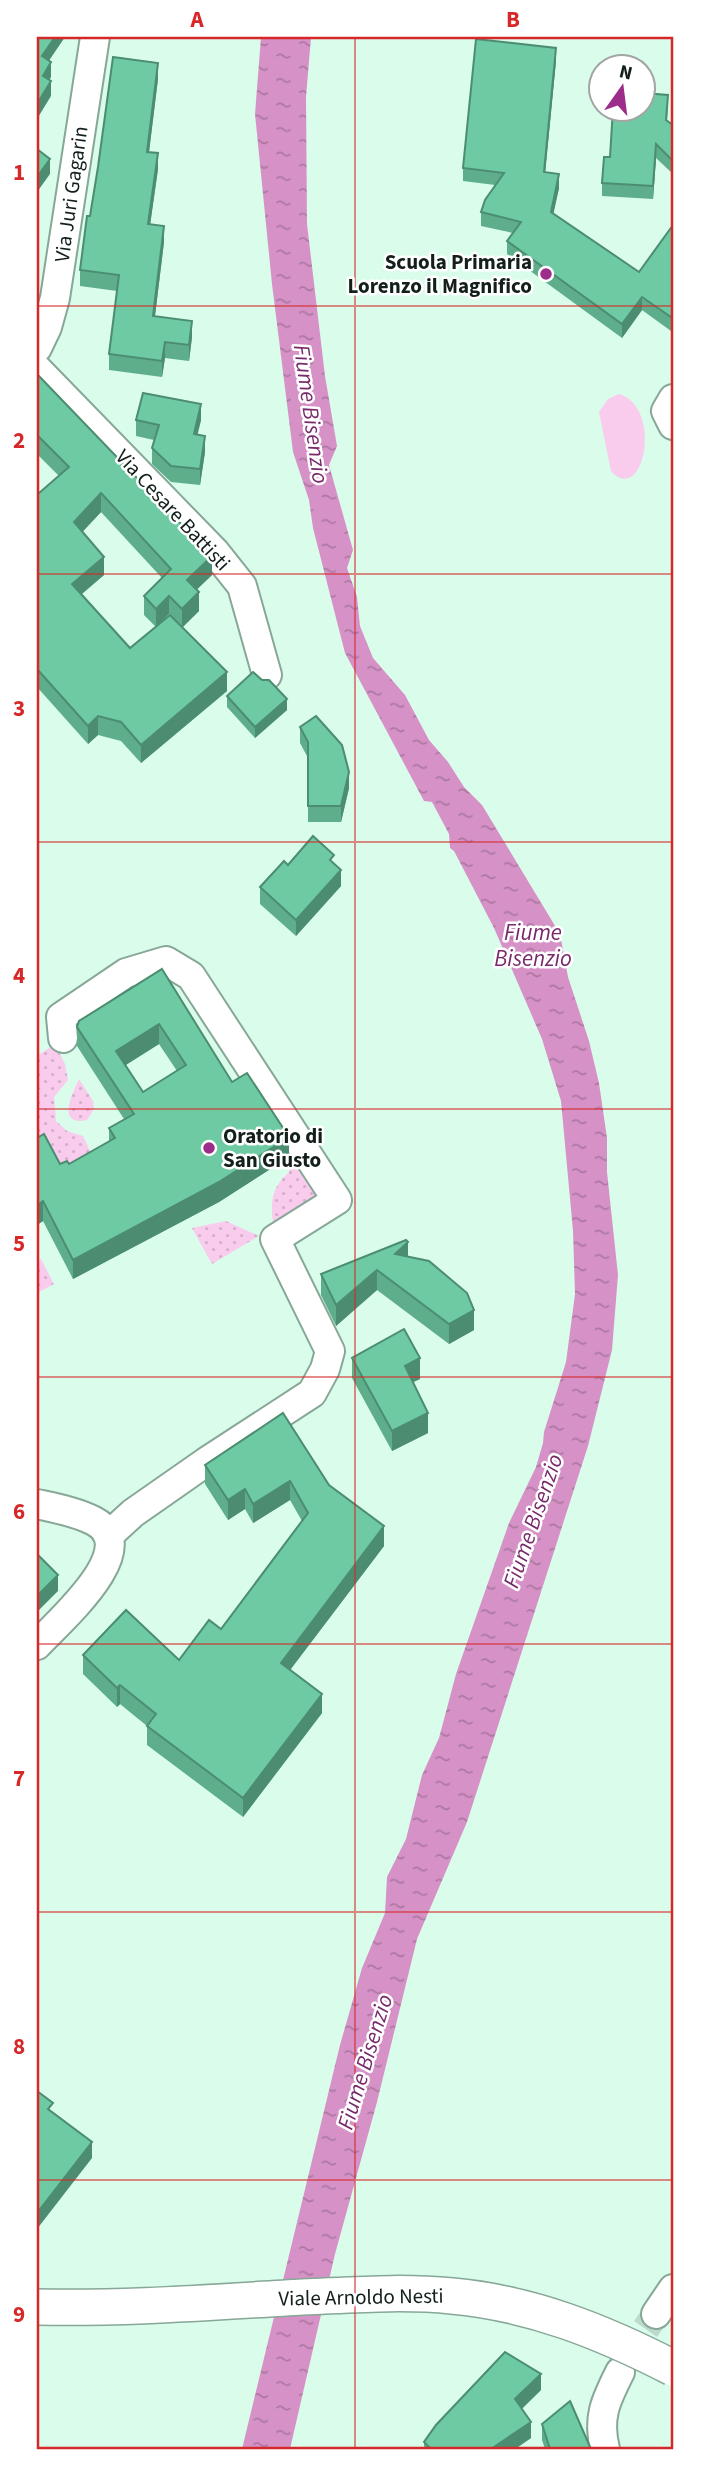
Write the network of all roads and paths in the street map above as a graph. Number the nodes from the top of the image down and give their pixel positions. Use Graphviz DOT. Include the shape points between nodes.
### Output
graph roads {
  1 [pos="94,37"];
  2 [pos="37,348"];
  3 [pos="37,369"];
  4 [pos="267,675"];
  5 [pos="64,1038"];
  6 [pos="37,1504"];
  7 [pos="109,1535"];
  8 [pos="37,1645"];
  9 [pos="673,2289"];
  10 [pos="37,2307"];
  11 [pos="656,2314"];
  12 [pos="673,2368"];
  13 [pos="620,2372"];
  14 [pos="606,2449"];
  1 -- 2 [label="street, Via Juri Gagarin" via="55,298"];
  3 -- 4 [label="street, Via Cesare Battisti" via="186,521 242,586"];
  5 -- 7 [label="street" via="61,1017 126,973 166,961 191,976 337,1200 275,1240 330,1351 312,1393 205,1462"];
  6 -- 7 [label="street" via="94,1521"];
  7 -- 8 [label="street" via="110,1556 103,1569"];
  9 -- 11 [label="street"];
  10 -- 12 [label="street, Viale Arnoldo Nesti, bridge" via="109,2308 390,2293 454,2296 574,2323"];
  13 -- 14 [label="street" via="602,2416"];
}
